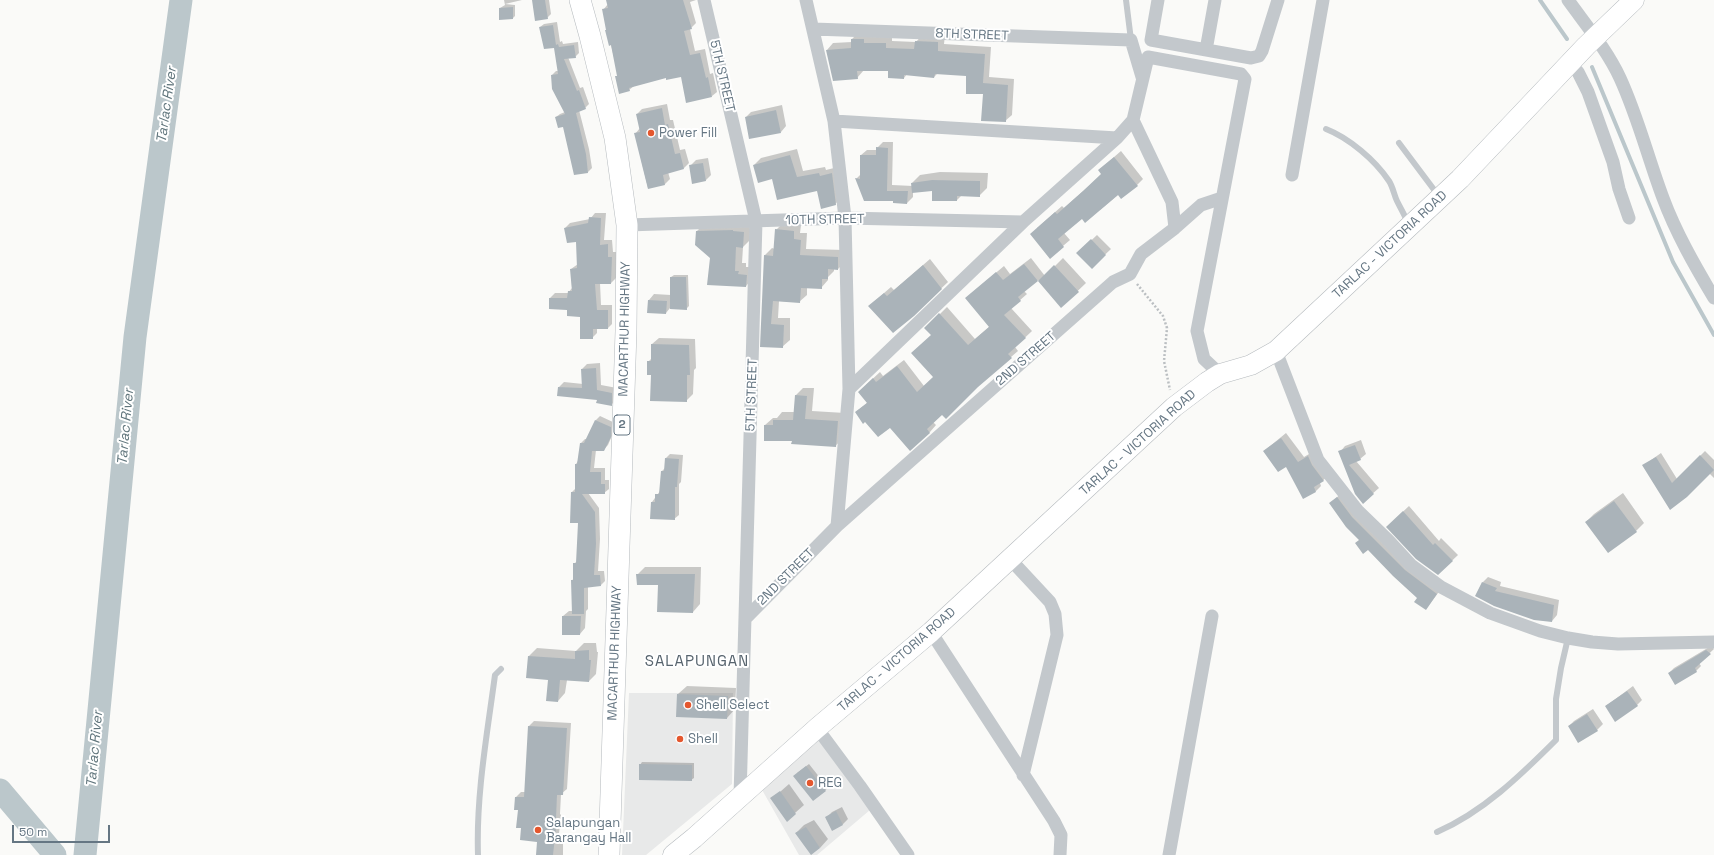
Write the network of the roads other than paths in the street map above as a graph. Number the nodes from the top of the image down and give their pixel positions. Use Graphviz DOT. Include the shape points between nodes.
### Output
graph roads {
  1 [pos="580,0"];
  2 [pos="704,0"];
  3 [pos="806,0"];
  4 [pos="1126,0"];
  5 [pos="1158,0"];
  6 [pos="1215,0"];
  7 [pos="1278,0"];
  8 [pos="1323,0"];
  9 [pos="1568,0"];
  10 [pos="1634,0"];
  11 [pos="813,29"];
  12 [pos="1595,38"];
  13 [pos="1131,40"];
  14 [pos="1206,50"];
  15 [pos="1570,63"];
  16 [pos="1142,79"];
  17 [pos="1133,120"];
  18 [pos="834,121"];
  19 [pos="1326,129"];
  20 [pos="1117,138"];
  21 [pos="1399,143"];
  22 [pos="1292,175"];
  23 [pos="1222,198"];
  24 [pos="1440,198"];
  25 [pos="845,218"];
  26 [pos="1630,218"];
  27 [pos="756,221"];
  28 [pos="1023,222"];
  29 [pos="627,225"];
  30 [pos="1410,226"];
  31 [pos="1175,228"];
  32 [pos="1714,298"];
  33 [pos="1276,351"];
  34 [pos="1220,374"];
  35 [pos="849,389"];
  36 [pos="837,526"];
  37 [pos="1010,559"];
  38 [pos="1212,616"];
  39 [pos="746,618"];
  40 [pos="931,632"];
  41 [pos="1568,638"];
  42 [pos="1714,642"];
  43 [pos="502,669"];
  44 [pos="817,728"];
  45 [pos="1023,775"];
  46 [pos="740,797"];
  47 [pos="1437,832"];
  48 [pos="478,855"];
  49 [pos="609,855"];
  50 [pos="673,855"];
  51 [pos="908,855"];
  52 [pos="1060,855"];
  53 [pos="1169,855"];
  1 -- 29 [label="highway, MACARTHUR HIGHWAY / 2" via="615,138"];
  2 -- 27 [label="street, 5TH STREET"];
  3 -- 11 [label="street"];
  4 -- 13 [label="lane"];
  5 -- 14 [label="street" via="1151,40"];
  6 -- 14 [label="street"];
  7 -- 14 [label="street" via="1259,56 1250,58"];
  8 -- 22 [label="street"];
  9 -- 12 [label="street"];
  10 -- 12 [label="main road, TARLAC - VICTORIA ROAD"];
  11 -- 13 [label="street, 8TH STREET"];
  11 -- 18 [label="street"];
  12 -- 15 [label="main road, TARLAC - VICTORIA ROAD"];
  12 -- 32 [label="street" via="1610,58 1620,78 1636,115 1663,198 1678,232"];
  13 -- 16 [label="street"];
  15 -- 24 [label="main road, TARLAC - VICTORIA ROAD"];
  15 -- 26 [label="street" via="1578,72 1588,92"];
  16 -- 17 [label="street"];
  16 -- 23 [label="street" via="1148,57 1241,74 1245,79"];
  17 -- 20 [label="street"];
  17 -- 31 [label="street" via="1172,202"];
  18 -- 20 [label="street"];
  18 -- 25 [label="street"];
  19 -- 30 [label="lane" via="1364,153 1390,182"];
  20 -- 28 [label="street"];
  21 -- 24 [label="lane"];
  23 -- 31 [label="street" via="1201,206"];
  23 -- 34 [label="street" via="1197,331 1204,360"];
  24 -- 30 [label="main road, TARLAC - VICTORIA ROAD"];
  25 -- 27 [label="street, 10TH STREET"];
  25 -- 28 [label="street, 10TH STREET"];
  25 -- 35 [label="street"];
  27 -- 29 [label="street, 10TH STREET"];
  27 -- 39 [label="street, 5TH STREET"];
  28 -- 35 [label="street"];
  29 -- 49 [label="highway, MACARTHUR HIGHWAY / 2" via="626,331"];
  30 -- 33 [label="main road, TARLAC - VICTORIA ROAD"];
  31 -- 36 [label="street, 2ND STREET" via="1141,254 1130,274 1113,282"];
  33 -- 34 [label="main road, TARLAC - VICTORIA ROAD" via="1251,365"];
  33 -- 41 [label="street" via="1318,460 1358,511 1411,565 1441,587 1490,613"];
  34 -- 37 [label="main road, TARLAC - VICTORIA ROAD" via="1174,407"];
  35 -- 36 [label="street"];
  36 -- 39 [label="street, 2ND STREET"];
  37 -- 40 [label="main road, TARLAC - VICTORIA ROAD"];
  37 -- 45 [label="street" via="1050,602 1055,614 1056,635"];
  38 -- 53 [label="street"];
  39 -- 46 [label="street, 5TH STREET"];
  40 -- 44 [label="main road, TARLAC - VICTORIA ROAD"];
  40 -- 45 [label="street"];
  41 -- 42 [label="street" via="1618,644"];
  41 -- 47 [label="lane" via="1556,699 1556,740 1473,813"];
  43 -- 48 [label="lane" via="494,675 482,766"];
  44 -- 46 [label="main road, TARLAC - VICTORIA ROAD"];
  44 -- 51 [label="street"];
  45 -- 52 [label="street" via="1057,828 1060,835"];
  46 -- 50 [label="main road, TARLAC - VICTORIA ROAD"];
}
